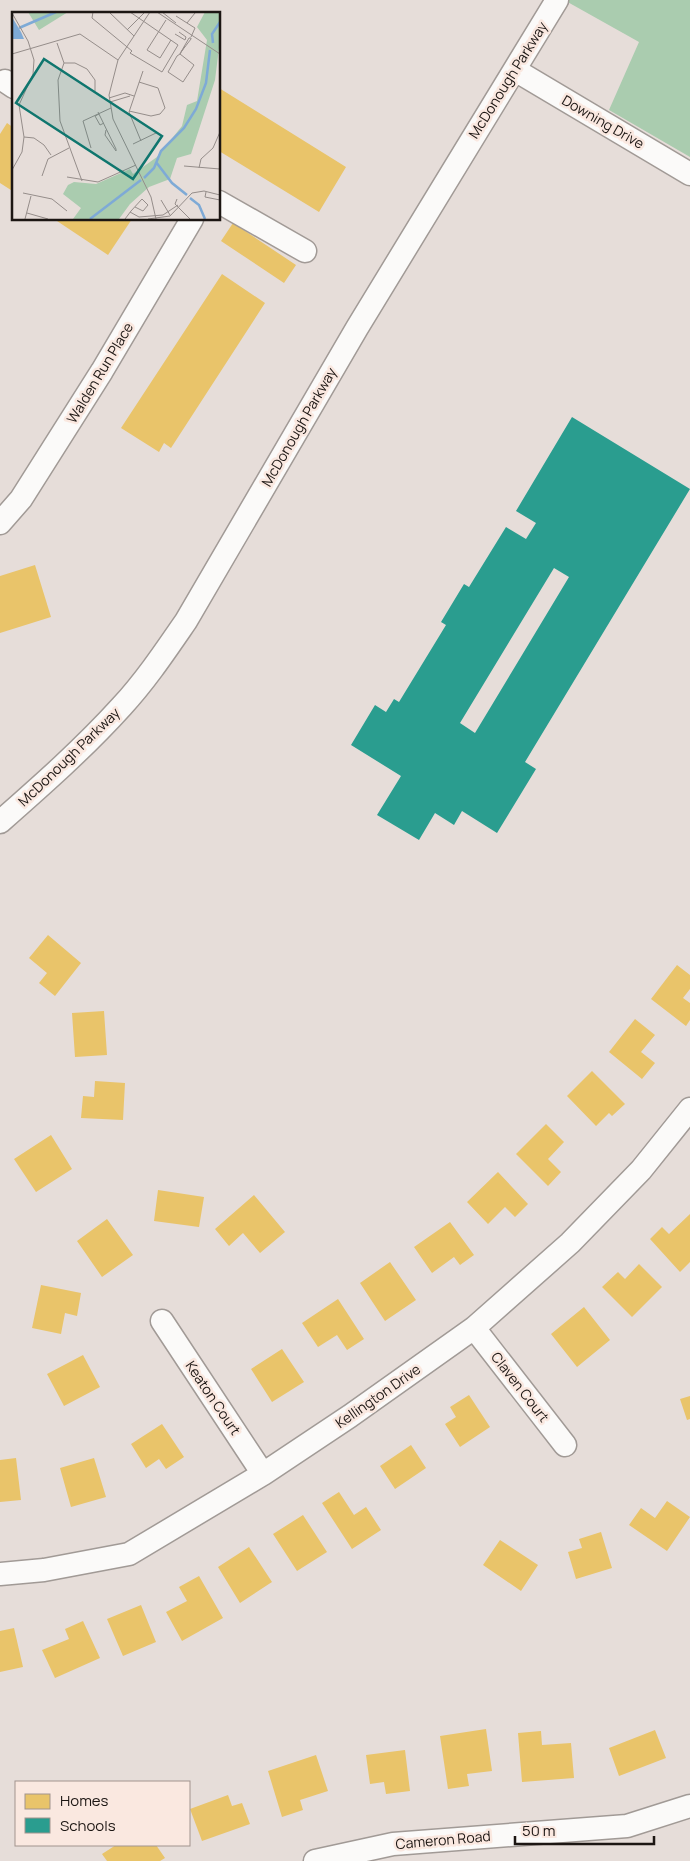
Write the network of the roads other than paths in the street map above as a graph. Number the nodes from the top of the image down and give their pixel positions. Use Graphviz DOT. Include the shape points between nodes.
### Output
graph roads {
  1 [pos="557,0"];
  2 [pos="515,70"];
  3 [pos="690,174"];
  4 [pos="220,203"];
  5 [pos="191,220"];
  6 [pos="305,251"];
  7 [pos="0,522"];
  8 [pos="0,822"];
  9 [pos="690,1109"];
  10 [pos="162,1321"];
  11 [pos="474,1328"];
  12 [pos="565,1445"];
  13 [pos="264,1474"];
  14 [pos="0,1574"];
  15 [pos="690,1806"];
  16 [pos="315,1861"];
  1 -- 2 [label="street, McDonough Parkway"];
  2 -- 3 [label="street, Downing Drive"];
  2 -- 8 [label="street, McDonough Parkway" via="372,303 206,588 159,661 92,737"];
  4 -- 6 [label="street"];
  5 -- 7 [label="street, Walden Run Place" via="82,403 21,499"];
  9 -- 11 [label="street, Kellington Drive" via="641,1170 583,1230"];
  10 -- 13 [label="street, Keaton Court"];
  11 -- 12 [label="street, Claven Court"];
  11 -- 13 [label="street, Kellington Drive"];
  13 -- 14 [label="street, Kellington Drive" via="128,1554 44,1570"];
  15 -- 16 [label="street, Cameron Road" via="627,1826 393,1844"];
}
